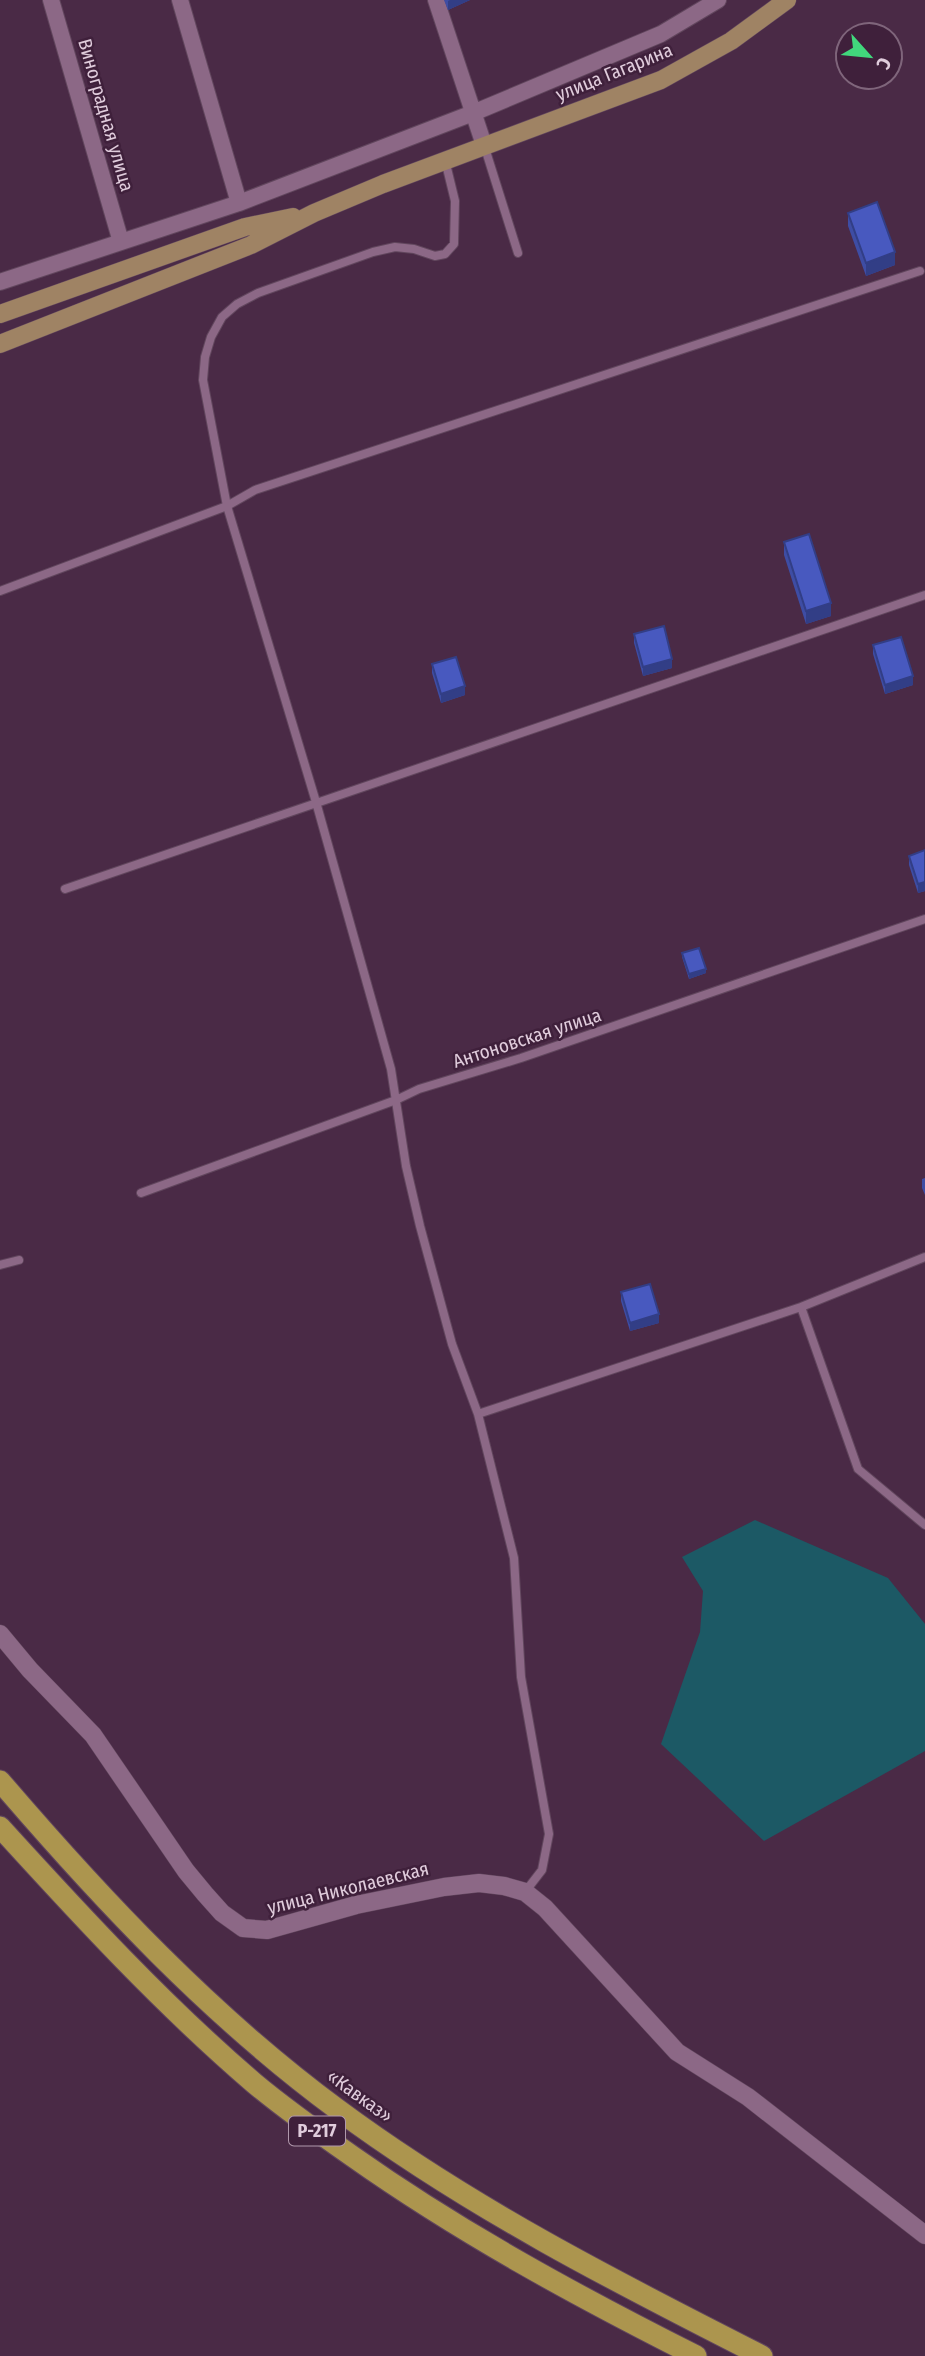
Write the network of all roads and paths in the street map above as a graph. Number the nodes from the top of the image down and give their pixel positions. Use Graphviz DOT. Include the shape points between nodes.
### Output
graph roads {
  1 [pos="51,0"];
  2 [pos="180,0"];
  3 [pos="436,0"];
  4 [pos="718,0"];
  5 [pos="787,0"];
  6 [pos="473,113"];
  7 [pos="484,145"];
  8 [pos="445,160"];
  9 [pos="239,203"];
  10 [pos="314,212"];
  11 [pos="121,242"];
  12 [pos="518,253"];
  13 [pos="920,271"];
  14 [pos="0,282"];
  15 [pos="0,314"];
  16 [pos="0,344"];
  17 [pos="227,506"];
  18 [pos="0,591"];
  19 [pos="925,595"];
  20 [pos="316,803"];
  21 [pos="65,889"];
  22 [pos="925,919"];
  23 [pos="396,1100"];
  24 [pos="141,1193"];
  25 [pos="925,1257"];
  26 [pos="19,1260"];
  27 [pos="0,1265"];
  28 [pos="801,1307"];
  29 [pos="478,1414"];
  30 [pos="925,1525"];
  31 [pos="0,1634"];
  32 [pos="0,1781"];
  33 [pos="4,1835"];
  34 [pos="525,1892"];
  35 [pos="925,2235"];
  36 [pos="696,2356"];
  37 [pos="762,2356"];
  1 -- 11 [label="street, Виноградная улица"];
  2 -- 9 [label="street"];
  3 -- 6 [label="street"];
  4 -- 6 [label="street" via="660,34"];
  5 -- 7 [label="main road, улица Гагарина" via="731,41 661,80"];
  6 -- 7 [label="street"];
  6 -- 9 [label="street"];
  7 -- 8 [label="main road, улица Гагарина"];
  7 -- 12 [label="lane"];
  8 -- 10 [label="main road, улица Гагарина"];
  8 -- 17 [label="lane" via="455,201 454,244 445,254 395,247 373,252 258,293 222,317 211,337 203,380"];
  9 -- 11 [label="street"];
  10 -- 15 [label="main road" via="246,227"];
  10 -- 16 [label="main road" via="251,246"];
  11 -- 14 [label="street"];
  13 -- 17 [label="lane" via="317,468 255,490"];
  17 -- 18 [label="lane"];
  17 -- 20 [label="lane"];
  19 -- 20 [label="lane"];
  20 -- 21 [label="lane"];
  20 -- 23 [label="lane"];
  22 -- 23 [label="lane, Антоновская улица"];
  23 -- 24 [label="lane, Антоновская улица"];
  23 -- 29 [label="lane" via="419,1226 452,1344"];
  25 -- 28 [label="lane"];
  26 -- 27 [label="lane"];
  28 -- 29 [label="lane"];
  28 -- 30 [label="lane" via="859,1469"];
  29 -- 34 [label="lane" via="514,1558 521,1677 549,1834 542,1870"];
  31 -- 34 [label="street, улица Николаевская" via="93,1735 205,1894 243,1928 267,1930 444,1886 479,1883"];
  32 -- 37 [label="highway, «Кавказ» / Р-217" via="166,1960 265,2052 337,2109 501,2217"];
  33 -- 36 [label="highway, Р-217" via="173,2010 322,2135 462,2229"];
  34 -- 35 [label="street, улица Николаевская" via="677,2052 748,2097"];
}
